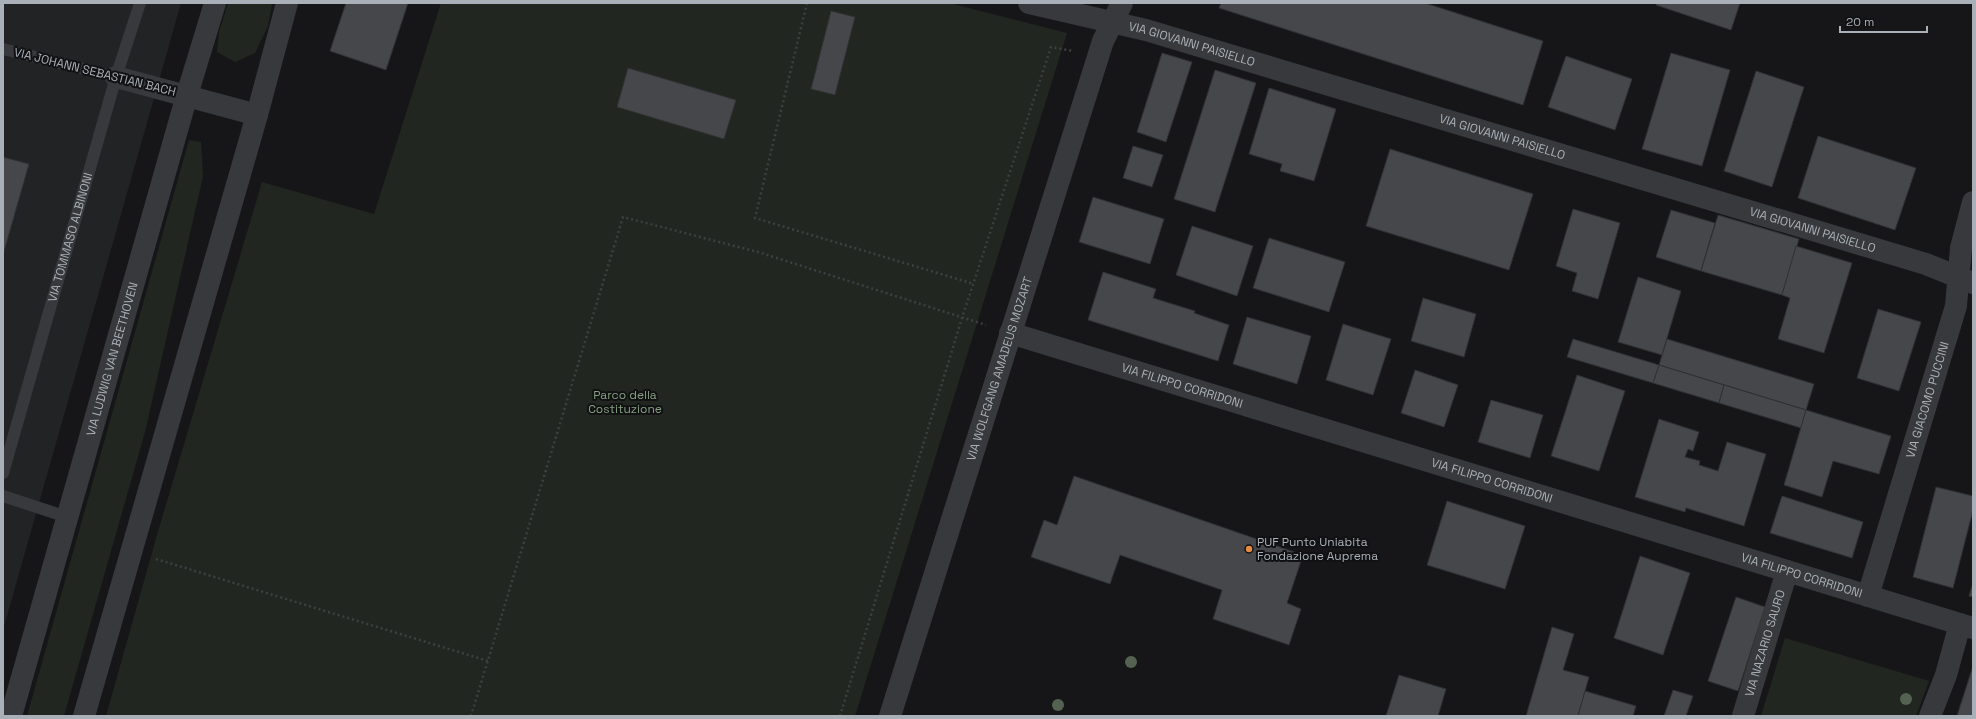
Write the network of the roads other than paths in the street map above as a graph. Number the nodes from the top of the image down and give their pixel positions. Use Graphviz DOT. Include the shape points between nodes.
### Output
graph roads {
  1 [pos="140,3"];
  2 [pos="215,3"];
  3 [pos="287,3"];
  4 [pos="1029,3"];
  5 [pos="1122,3"];
  6 [pos="1111,23"];
  7 [pos="3,49"];
  8 [pos="116,78"];
  9 [pos="187,95"];
  10 [pos="257,115"];
  11 [pos="1973,202"];
  12 [pos="1966,280"];
  13 [pos="1010,332"];
  14 [pos="3,473"];
  15 [pos="3,496"];
  16 [pos="67,516"];
  17 [pos="1787,571"];
  18 [pos="1868,596"];
  19 [pos="1966,626"];
  20 [pos="11,716"];
  21 [pos="84,716"];
  22 [pos="890,716"];
  23 [pos="1743,716"];
  24 [pos="1930,716"];
  1 -- 8 [label="lane, VIA TOMMASO ALBINONI"];
  2 -- 9 [label="street, VIA LUDWIG VAN BEETHOVEN"];
  3 -- 10 [label="street"];
  4 -- 6 [label="street, VIA GIOVANNI PAISIELLO"];
  5 -- 6 [label="street, VIA WOLFGANG AMADEUS MOZART"];
  6 -- 12 [label="street, VIA GIOVANNI PAISIELLO" via="1161,34 1911,259"];
  6 -- 13 [label="street, VIA WOLFGANG AMADEUS MOZART" via="1098,56"];
  7 -- 8 [label="lane, VIA JOHANN SEBASTIAN BACH"];
  8 -- 9 [label="street, VIA JOHANN SEBASTIAN BACH"];
  8 -- 14 [label="lane, VIA TOMMASO ALBINONI"];
  9 -- 10 [label="street, VIA JOHANN SEBASTIAN BACH"];
  9 -- 16 [label="street, VIA LUDWIG VAN BEETHOVEN"];
  10 -- 21 [label="street"];
  11 -- 12 [label="street, VIA GIACOMO PUCCINI" via="1961,248"];
  12 -- 18 [label="street, VIA GIACOMO PUCCINI"];
  13 -- 17 [label="street, VIA FILIPPO CORRIDONI"];
  13 -- 22 [label="street, VIA WOLFGANG AMADEUS MOZART"];
  15 -- 16 [label="lane"];
  16 -- 20 [label="street, VIA LUDWIG VAN BEETHOVEN"];
  17 -- 18 [label="street, VIA FILIPPO CORRIDONI"];
  17 -- 23 [label="street, VIA NAZARIO SAURO"];
  18 -- 19 [label="street, VIA FILIPPO CORRIDONI"];
  19 -- 24 [label="street"];
}
